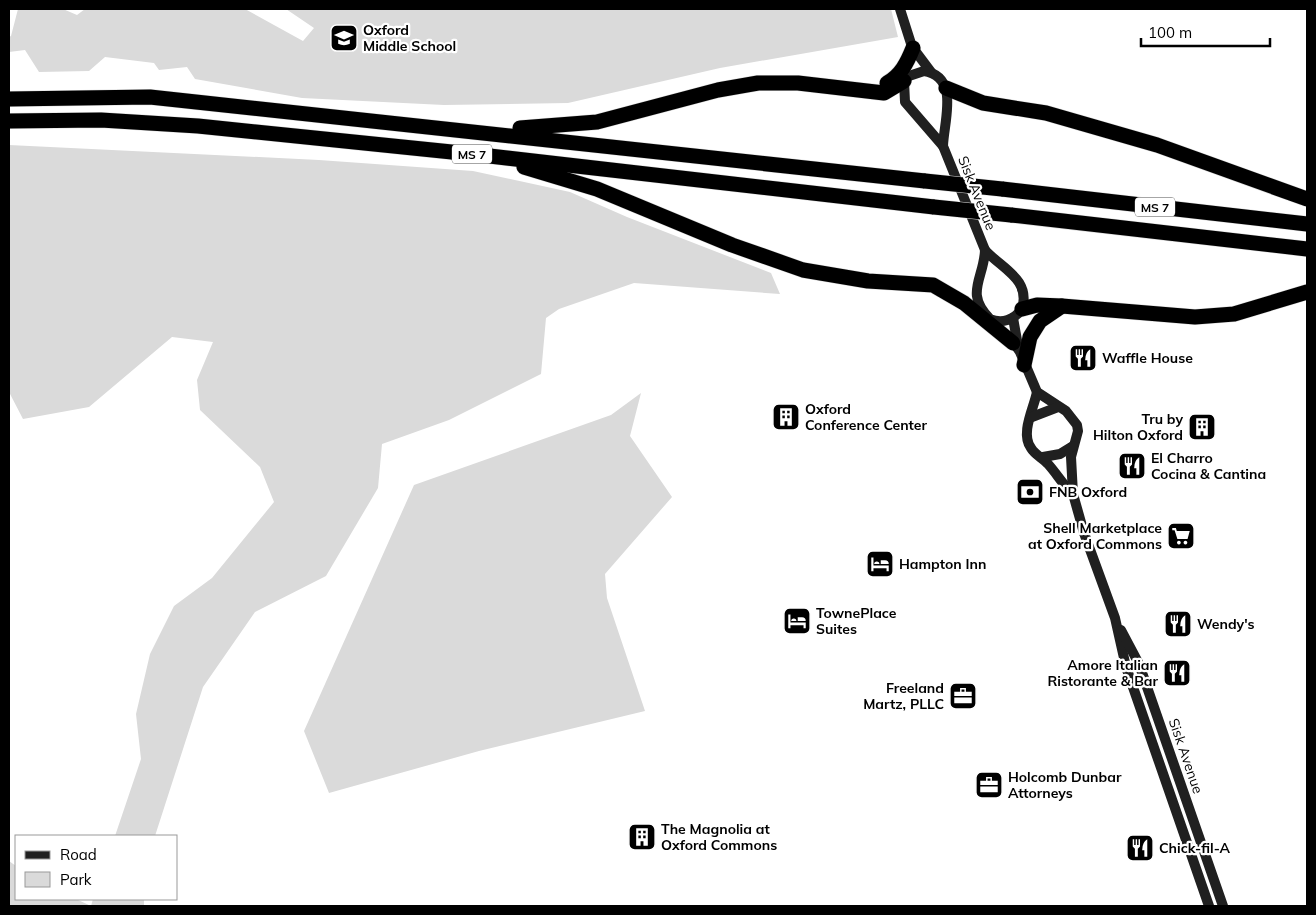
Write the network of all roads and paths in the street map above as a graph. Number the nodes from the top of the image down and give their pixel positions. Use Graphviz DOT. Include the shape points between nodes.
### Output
graph roads {
  1 [pos="900,9"];
  2 [pos="913,48"];
  3 [pos="931,72"];
  4 [pos="907,78"];
  5 [pos="946,88"];
  6 [pos="870,92"];
  7 [pos="9,99"];
  8 [pos="9,121"];
  9 [pos="471,130"];
  10 [pos="943,146"];
  11 [pos="481,155"];
  12 [pos="1307,199"];
  13 [pos="1307,224"];
  14 [pos="1307,249"];
  15 [pos="985,250"];
  16 [pos="933,285"];
  17 [pos="1307,292"];
  18 [pos="978,304"];
  19 [pos="1062,306"];
  20 [pos="1017,314"];
  21 [pos="999,322"];
  22 [pos="1019,353"];
  23 [pos="1037,392"];
  24 [pos="1058,407"];
  25 [pos="1032,418"];
  26 [pos="1073,446"];
  27 [pos="1043,457"];
  28 [pos="1073,494"];
  29 [pos="1115,618"];
  30 [pos="1208,906"];
  31 [pos="1223,906"];
  1 -- 2 [label="street, Sisk Avenue"];
  2 -- 3 [label="street, Sisk Avenue"];
  2 -- 4 [label="street, Sisk Avenue" via="915,60"];
  2 -- 6 [label="highway" via="900,73"];
  3 -- 4 [label="street" via="916,72"];
  3 -- 5 [label="street, Sisk Avenue" via="943,81"];
  4 -- 6 [label="highway" via="884,93"];
  4 -- 10 [label="street, Sisk Avenue" via="905,102"];
  5 -- 10 [label="street, Sisk Avenue" via="948,99"];
  5 -- 12 [label="highway" via="983,103 1046,114 1157,145"];
  6 -- 9 [label="highway" via="798,83 758,83 718,90 597,122 558,127"];
  7 -- 9 [label="highway, MS 7" via="150,97"];
  8 -- 11 [label="highway, MS 7" via="101,120 198,126"];
  9 -- 13 [label="highway, MS 7, bridge"];
  10 -- 15 [label="street, Sisk Avenue"];
  11 -- 14 [label="highway, MS 7, bridge"];
  11 -- 16 [label="highway" via="597,188 732,245 803,270 868,281"];
  15 -- 18 [label="street, Sisk Avenue" via="976,295"];
  15 -- 20 [label="street, Sisk Avenue" via="1018,280 1024,295"];
  16 -- 18 [label="highway" via="947,285"];
  16 -- 22 [label="highway" via="964,303"];
  17 -- 19 [label="highway" via="1234,314 1195,317"];
  18 -- 21 [label="street, Sisk Avenue" via="990,319"];
  19 -- 20 [label="highway" via="1037,305"];
  19 -- 22 [label="highway" via="1040,321"];
  20 -- 21 [label="street"];
  20 -- 22 [label="street, Sisk Avenue"];
  21 -- 22 [label="street, Sisk Avenue"];
  22 -- 23 [label="street, Sisk Avenue"];
  23 -- 24 [label="street, Sisk Avenue"];
  23 -- 25 [label="street, Sisk Avenue"];
  24 -- 25 [label="street"];
  24 -- 26 [label="street, Sisk Avenue" via="1070,415 1076,425 1078,431"];
  25 -- 27 [label="street, Sisk Avenue" via="1027,429 1028,444"];
  26 -- 27 [label="street" via="1060,454"];
  26 -- 28 [label="street, Sisk Avenue"];
  27 -- 28 [label="street, Sisk Avenue"];
  28 -- 29 [label="street, Sisk Avenue"];
  29 -- 30 [label="street, Sisk Avenue" via="1126,667"];
  29 -- 31 [label="street, Sisk Avenue" via="1139,664"];
}
